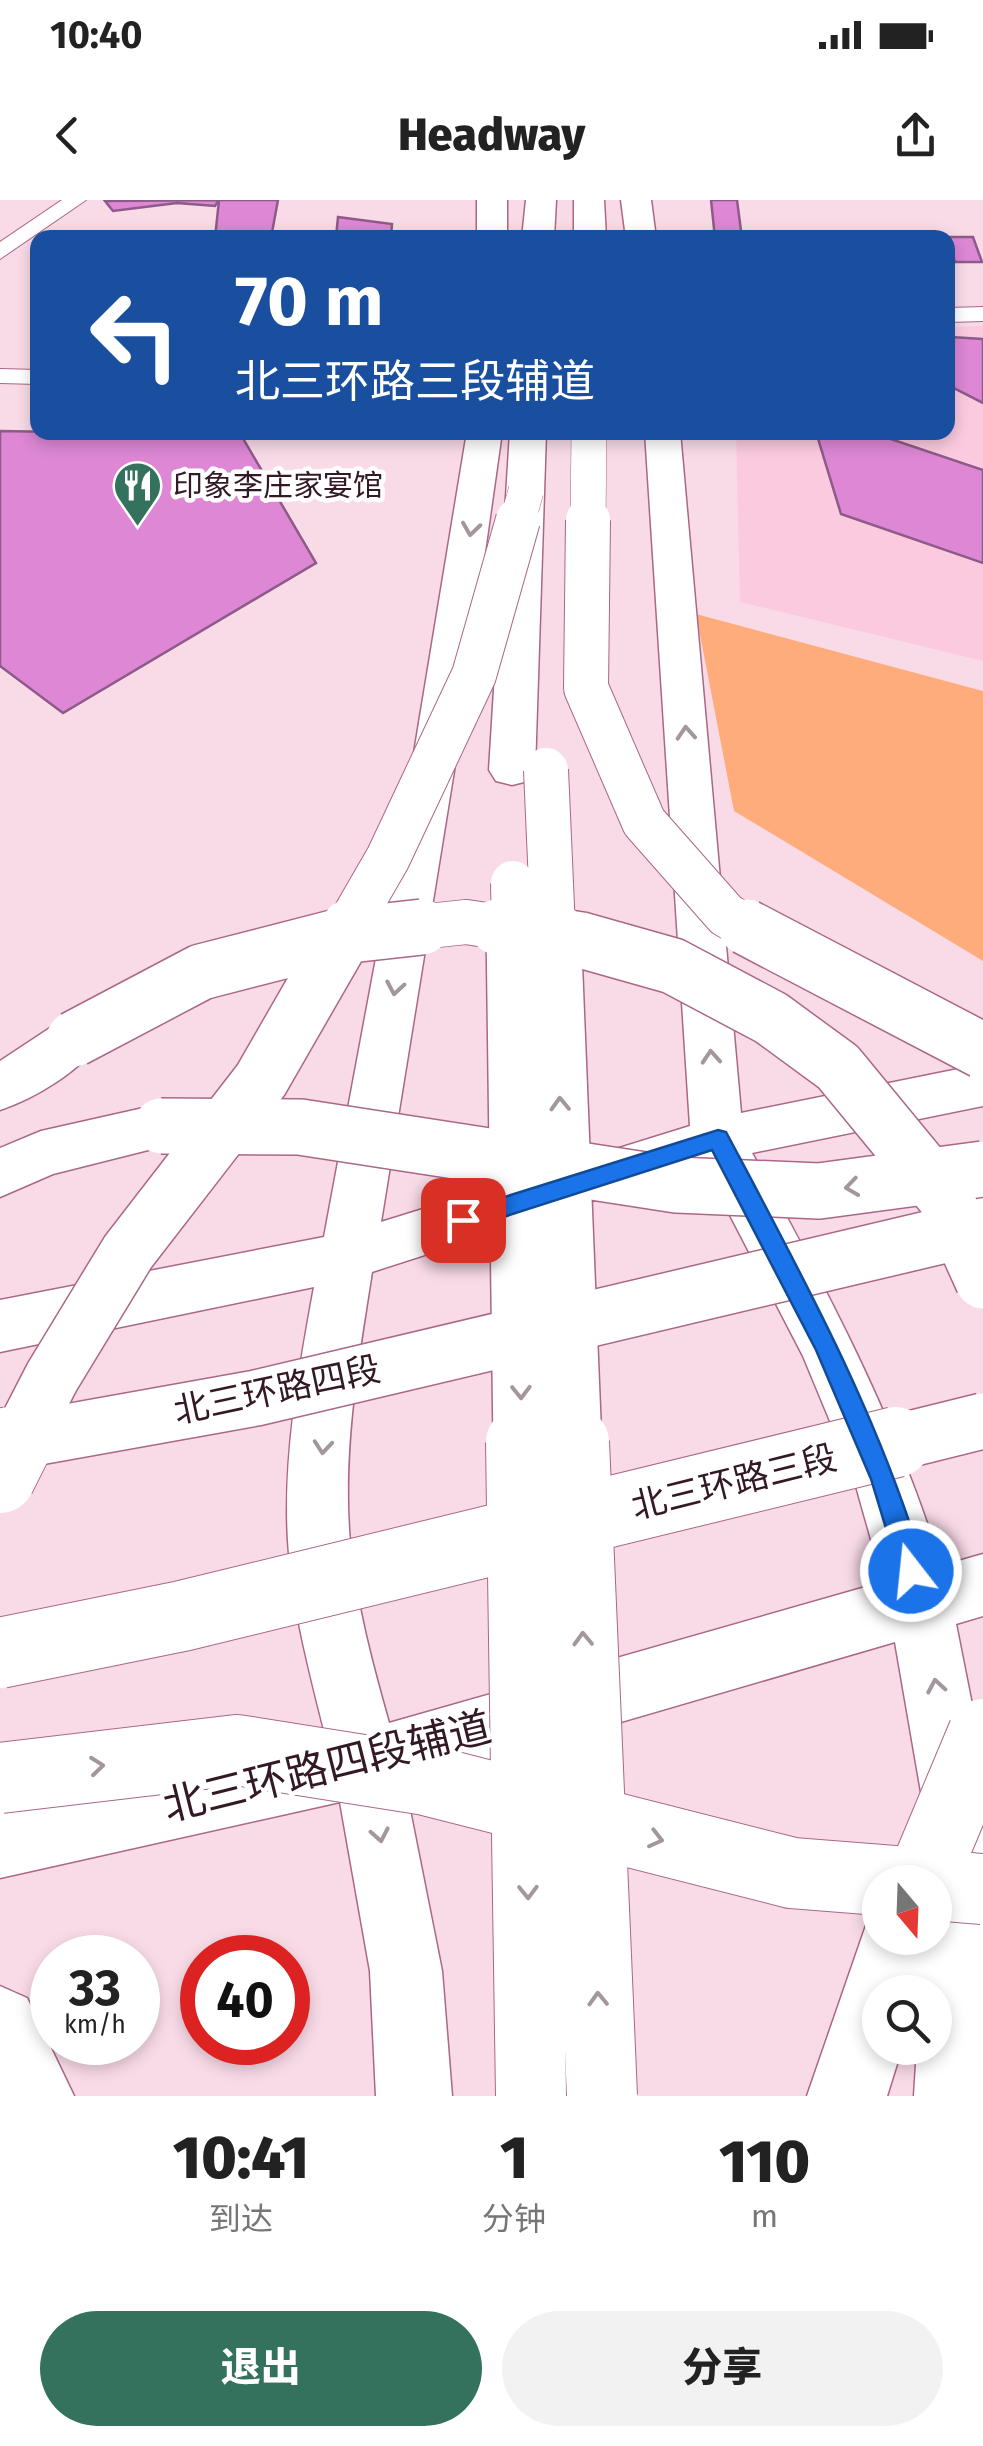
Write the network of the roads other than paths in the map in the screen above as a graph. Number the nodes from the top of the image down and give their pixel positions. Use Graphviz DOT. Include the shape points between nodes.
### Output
graph roads {
  1 [pos="76,200"];
  2 [pos="492,200"];
  3 [pos="541,200"];
  4 [pos="579,200"];
  5 [pos="589,200"];
  6 [pos="636,200"];
  7 [pos="32,230"];
  8 [pos="492,230"];
  9 [pos="539,230"];
  10 [pos="575,230"];
  11 [pos="590,230"];
  12 [pos="640,230"];
  13 [pos="30,231"];
  14 [pos="0,252"];
  15 [pos="983,314"];
  16 [pos="955,315"];
  17 [pos="0,376"];
  18 [pos="30,377"];
  19 [pos="483,440"];
  20 [pos="528,440"];
  21 [pos="559,440"];
  22 [pos="589,440"];
  23 [pos="663,440"];
  24 [pos="526,491"];
  25 [pos="983,1051"];
  26 [pos="983,1086"];
  27 [pos="0,1088"];
  28 [pos="718,1139"];
  29 [pos="983,1168"];
  30 [pos="0,1174"];
  31 [pos="983,1226"];
  32 [pos="349,1256"];
  33 [pos="983,1280"];
  34 [pos="0,1326"];
  35 [pos="983,1421"];
  36 [pos="0,1444"];
  37 [pos="0,1478"];
  38 [pos="983,1585"];
  39 [pos="920,1602"];
  40 [pos="0,1653"];
  41 [pos="983,1734"];
  42 [pos="366,1763"];
  43 [pos="0,1778"];
  44 [pos="0,1844"];
  45 [pos="927,1865"];
  46 [pos="862,1879"];
  47 [pos="952,1886"];
  48 [pos="983,1889"];
  49 [pos="893,1955"];
  50 [pos="0,2025"];
  51 [pos="34,2096"];
  52 [pos="414,2096"];
  53 [pos="531,2096"];
  54 [pos="602,2096"];
  55 [pos="848,2096"];
  56 [pos="952,2096"];
  1 -- 7 [label="street"];
  2 -- 8 [label="street"];
  3 -- 9 [label="main road"];
  4 -- 10 [label="main road"];
  5 -- 11 [label="main road"];
  6 -- 12 [label="street"];
  13 -- 14 [label="street"];
  15 -- 16 [label="street"];
  17 -- 18 [label="street"];
  19 -- 32 [label="street, one-way" via="461,606"];
  20 -- 24 [label="main road"];
  54 -- 21 [label="main road, one-way, bridge" via="546,770"];
  22 -- 25 [label="main road, bridge" via="586,688 644,822 726,915"];
  28 -- 23 [label="street, one-way"];
  24 -- 37 [label="main road, bridge" via="474,675 388,858 262,1080 128,1252 52,1376"];
  24 -- 53 [label="main road, one-way, bridge" via="512,770"];
  26 -- 28 [label="street"];
  27 -- 33 [label="main road, bridge" via="74,1039 202,972 341,936 466,922 581,940 673,966 771,1018 838,1067 945,1197"];
  28 -- 32 [label="street"];
  28 -- 39 [label="street" via="826,1345 884,1479"];
  29 -- 30 [label="main road, one-way, bridge" via="818,1192 676,1185 300,1126 161,1126 42,1154"];
  31 -- 36 [label="main road, 北三环路四段, bridge" via="256,1398"];
  32 -- 34 [label="street"];
  32 -- 42 [label="street, one-way" via="335,1323 318,1506 331,1632"];
  35 -- 40 [label="main road, 北三环路三段, bridge" via="182,1616"];
  38 -- 39 [label="street, 北三环路四段辅道"];
  39 -- 42 [label="street, 北三环路四段辅道"];
  56 -- 39 [label="street, one-way" via="965,1844"];
  41 -- 45 [label="main road, bridge"];
  42 -- 44 [label="street, 北三环路四段辅道"];
  42 -- 52 [label="street, one-way" via="416,2051"];
  43 -- 46 [label="main road, one-way, bridge" via="237,1750 426,1780 792,1873"];
  47 -- 48 [label="main road, bridge"];
  49 -- 55 [label="main road"];
  50 -- 51 [label="main road"];
}
